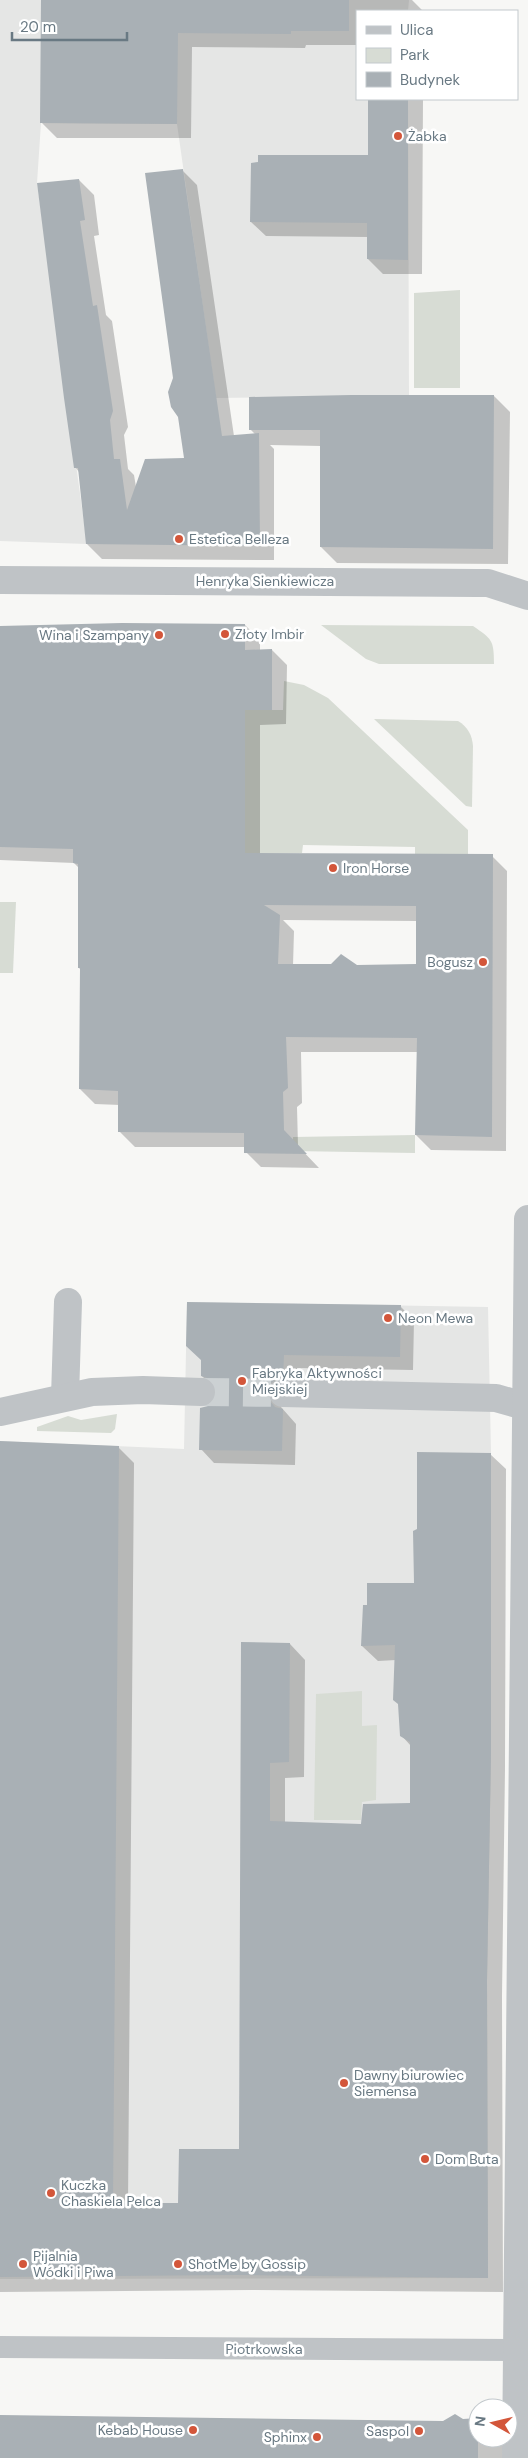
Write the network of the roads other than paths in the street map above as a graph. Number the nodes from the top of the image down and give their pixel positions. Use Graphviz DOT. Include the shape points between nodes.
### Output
graph roads {
  1 [pos="0,580"];
  2 [pos="528,596"];
  3 [pos="528,1219"];
  4 [pos="68,1302"];
  5 [pos="200,1392"];
  6 [pos="283,1393"];
  7 [pos="65,1397"];
  8 [pos="527,1407"];
  9 [pos="0,1412"];
  10 [pos="0,2347"];
  11 [pos="522,2350"];
  12 [pos="516,2458"];
  1 -- 2 [label="street, Henryka Sienkiewicza" via="488,583"];
  3 -- 8 [label="street"];
  4 -- 7 [label="street"];
  5 -- 7 [label="street" via="106,1390"];
  6 -- 8 [label="street" via="496,1398"];
  7 -- 9 [label="street"];
  8 -- 11 [label="street"];
  10 -- 11 [label="street, Piotrkowska"];
  11 -- 12 [label="street"];
}
